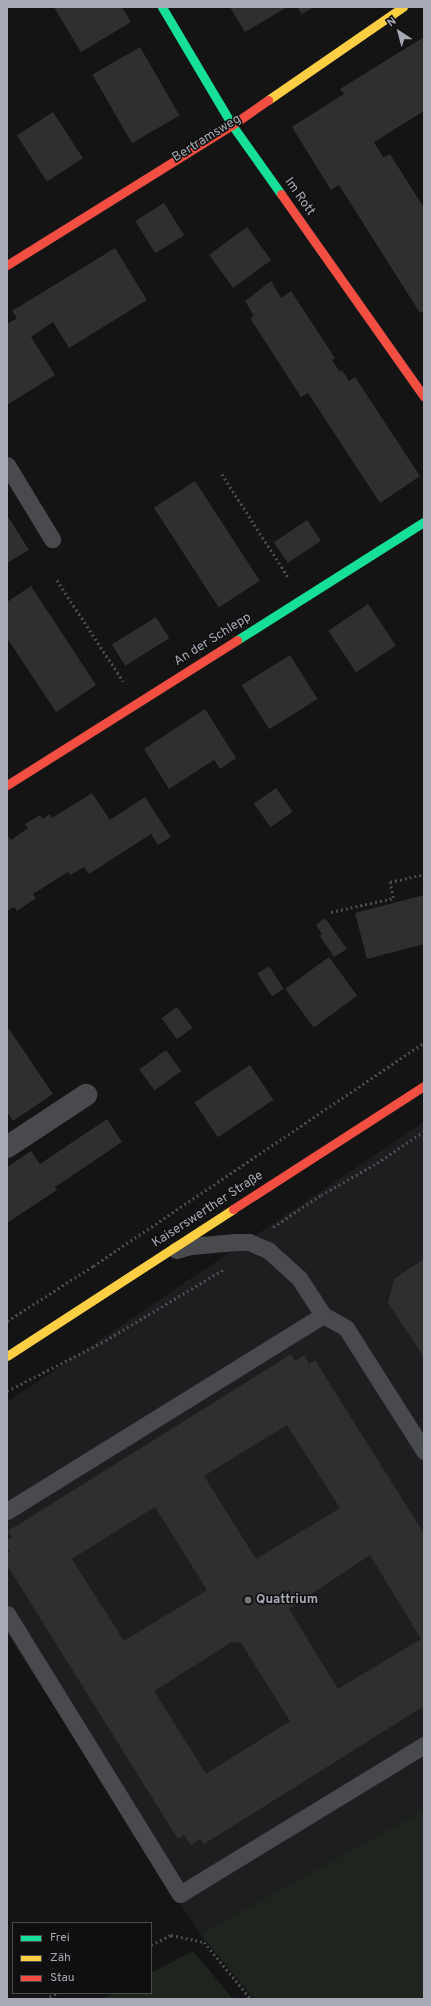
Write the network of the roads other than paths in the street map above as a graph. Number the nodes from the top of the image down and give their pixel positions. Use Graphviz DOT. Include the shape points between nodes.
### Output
graph roads {
  1 [pos="162,7"];
  2 [pos="403,7"];
  3 [pos="232,125"];
  4 [pos="7,265"];
  5 [pos="424,397"];
  6 [pos="7,465"];
  7 [pos="424,522"];
  8 [pos="52,539"];
  9 [pos="7,785"];
  10 [pos="424,1086"];
  11 [pos="86,1095"];
  12 [pos="7,1147"];
  13 [pos="167,1252"];
  14 [pos="324,1315"];
  15 [pos="7,1356"];
  16 [pos="424,1451"];
  17 [pos="7,1511"];
  18 [pos="7,1614"];
  19 [pos="424,1746"];
  1 -- 3 [label="street, Im Rott"];
  2 -- 3 [label="street, Bertramsweg"];
  3 -- 4 [label="street, Bertramsweg"];
  3 -- 5 [label="street, Im Rott"];
  6 -- 8 [label="lane"];
  7 -- 9 [label="street, An der Schlepp"];
  10 -- 13 [label="street, Kaiserswerther Straße"];
  11 -- 12 [label="street"];
  13 -- 14 [label="lane" via="191,1246 236,1242 257,1244 268,1250 299,1278"];
  13 -- 15 [label="street, Kaiserswerther Straße"];
  14 -- 16 [label="lane" via="346,1328"];
  14 -- 17 [label="lane"];
  18 -- 19 [label="lane" via="180,1894"];
}
